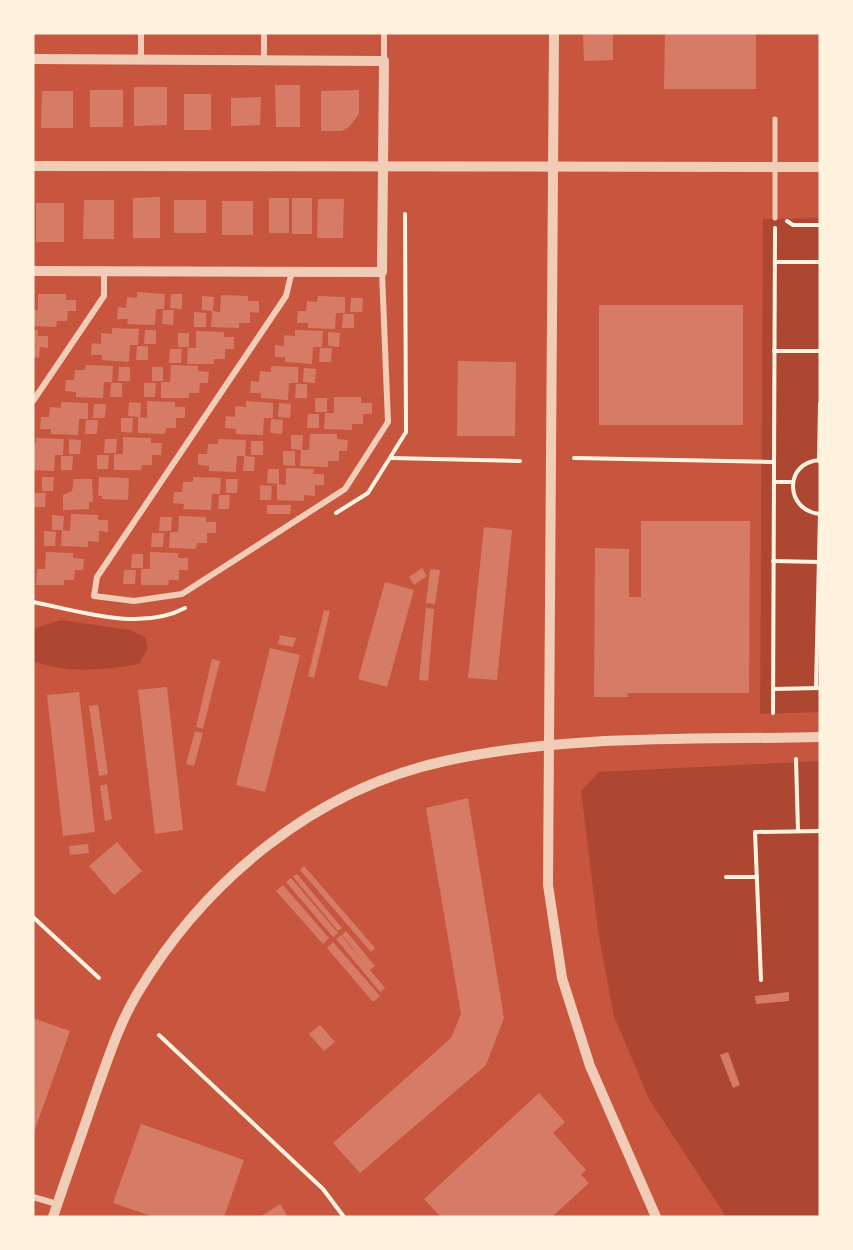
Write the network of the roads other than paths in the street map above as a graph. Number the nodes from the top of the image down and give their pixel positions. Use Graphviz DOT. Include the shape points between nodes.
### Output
graph roads {
  1 [pos="141,33"];
  2 [pos="264,33"];
  3 [pos="384,33"];
  4 [pos="554,33"];
  5 [pos="33,59"];
  6 [pos="141,59"];
  7 [pos="264,59"];
  8 [pos="384,61"];
  9 [pos="775,121"];
  10 [pos="382,165"];
  11 [pos="33,166"];
  12 [pos="820,167"];
  13 [pos="775,218"];
  14 [pos="33,271"];
  15 [pos="104,271"];
  16 [pos="292,271"];
  17 [pos="382,272"];
  18 [pos="33,401"];
  19 [pos="820,737"];
  20 [pos="549,745"];
  21 [pos="33,1197"];
  22 [pos="57,1204"];
  23 [pos="52,1217"];
  24 [pos="656,1217"];
  1 -- 6 [label="street"];
  2 -- 7 [label="street"];
  3 -- 8 [label="street"];
  4 -- 20 [label="street"];
  5 -- 6 [label="street"];
  6 -- 7 [label="street"];
  7 -- 8 [label="street"];
  8 -- 10 [label="street"];
  9 -- 13 [label="street"];
  10 -- 11 [label="street"];
  10 -- 12 [label="street"];
  10 -- 17 [label="street"];
  14 -- 15 [label="street"];
  15 -- 16 [label="street"];
  15 -- 18 [label="street" via="104,296"];
  16 -- 17 [label="street"];
  16 -- 17 [label="street" via="286,297 97,578 94,596 135,601 182,594 345,489 388,422"];
  19 -- 20 [label="street"];
  20 -- 22 [label="street" via="444,761 358,789 300,822 242,864 180,932 136,995 108,1057"];
  20 -- 24 [label="street" via="548,885 562,978 590,1066"];
  21 -- 22 [label="street"];
  22 -- 23 [label="street"];
}
